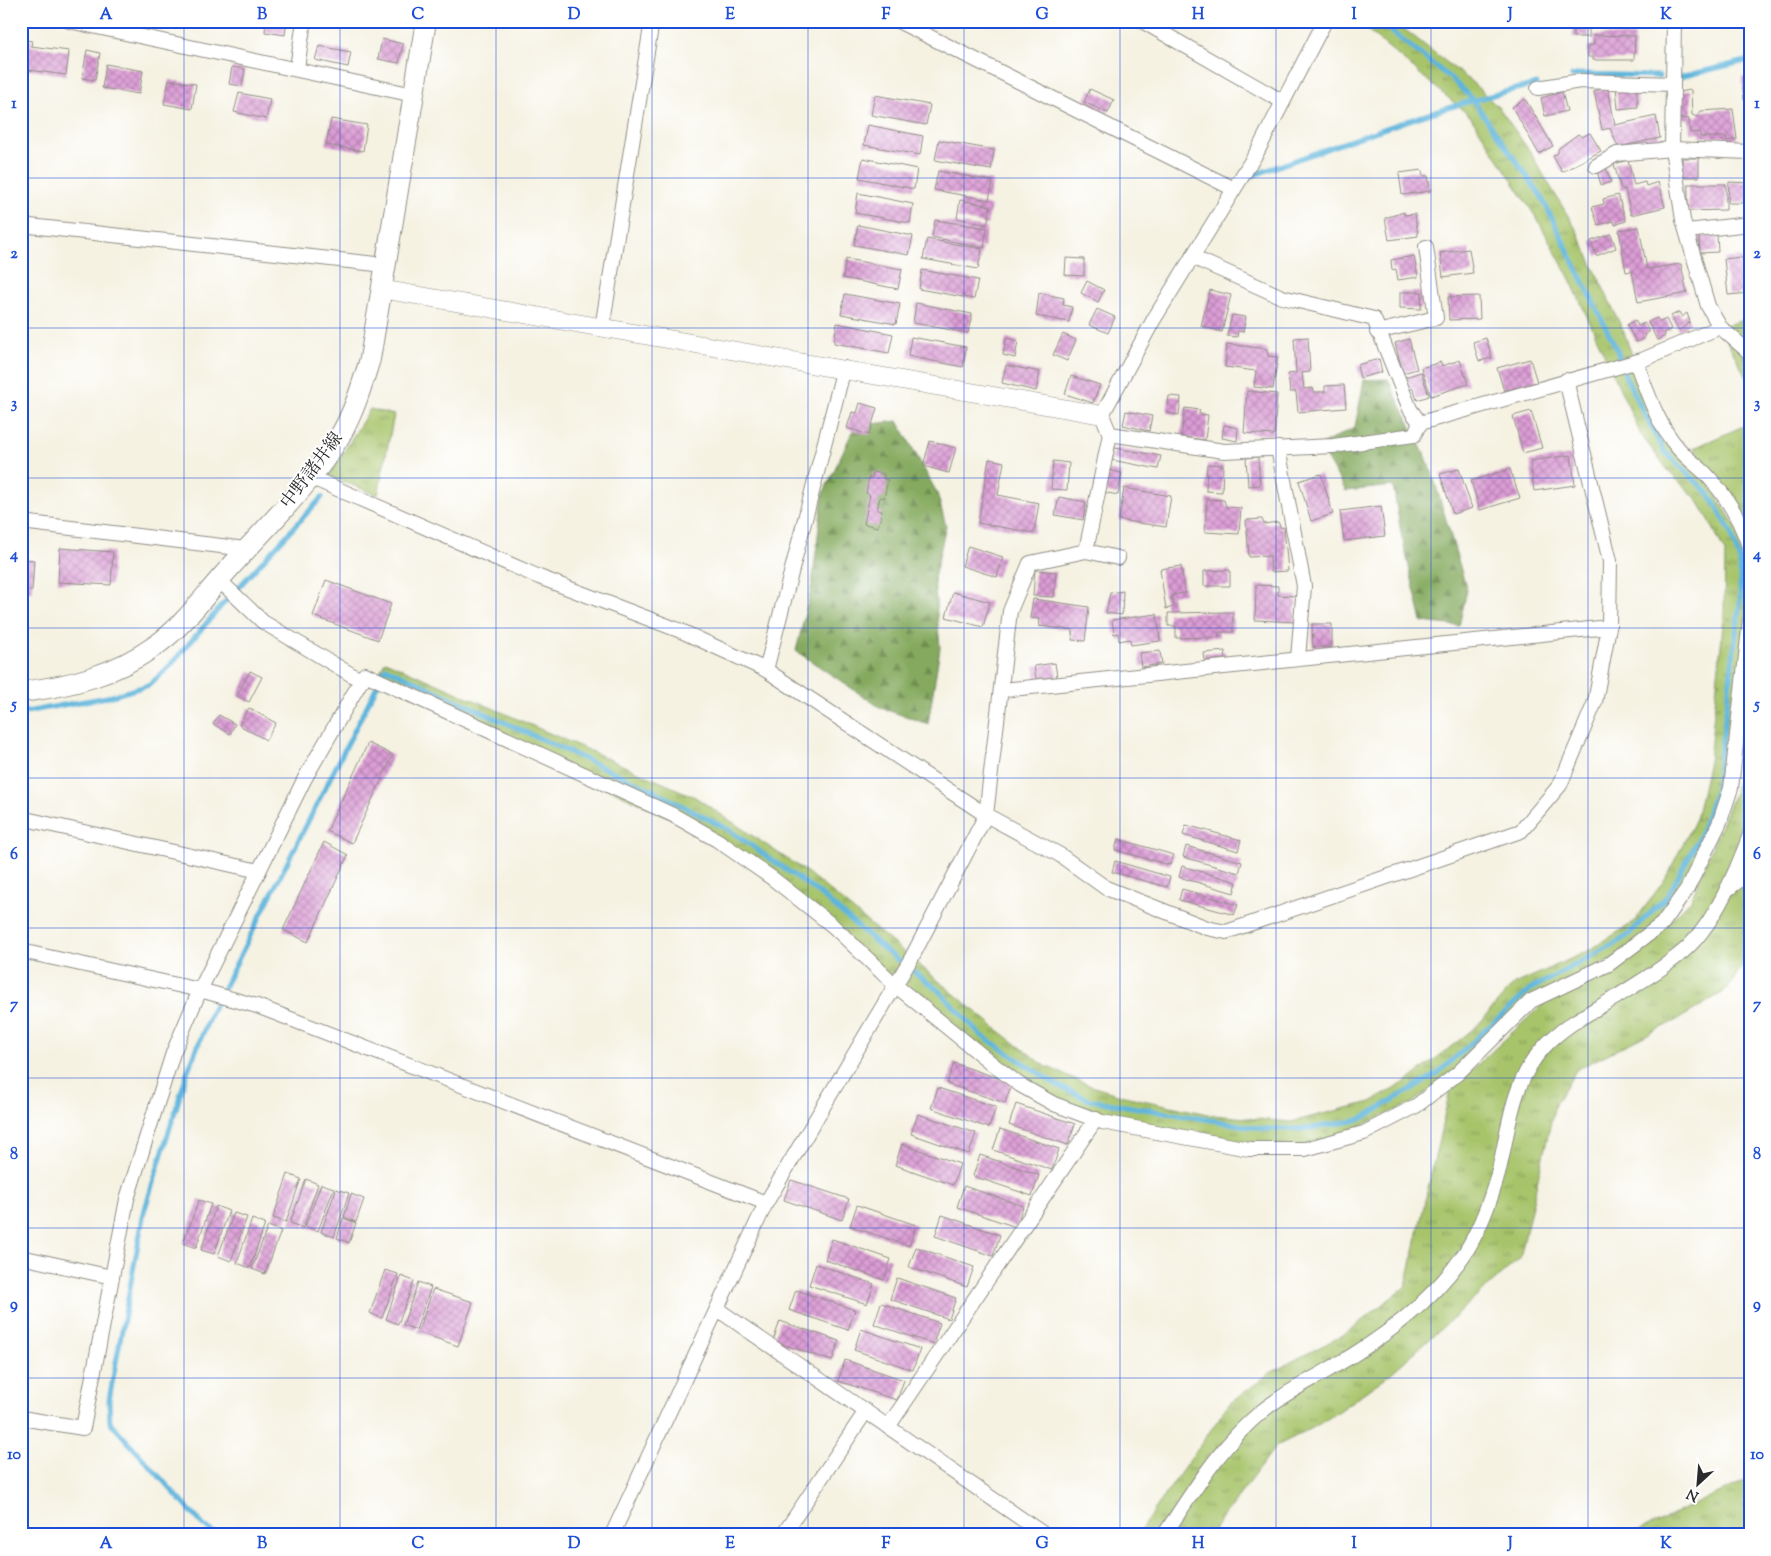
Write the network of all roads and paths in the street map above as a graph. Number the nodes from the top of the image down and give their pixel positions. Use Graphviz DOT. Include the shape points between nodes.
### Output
graph roads {
  1 [pos="69,21"];
  2 [pos="304,21"];
  3 [pos="426,21"];
  4 [pos="652,21"];
  5 [pos="898,21"];
  6 [pos="1142,21"];
  7 [pos="1325,21"];
  8 [pos="1674,21"];
  9 [pos="297,68"];
  10 [pos="1673,84"];
  11 [pos="1538,88"];
  12 [pos="414,95"];
  13 [pos="1283,102"];
  14 [pos="1672,149"];
  15 [pos="1750,152"];
  16 [pos="1596,166"];
  17 [pos="1234,189"];
  18 [pos="21,224"];
  19 [pos="1750,224"];
  20 [pos="1686,231"];
  21 [pos="1426,247"];
  22 [pos="1192,257"];
  23 [pos="384,264"];
  24 [pos="381,289"];
  25 [pos="602,328"];
  26 [pos="1720,328"];
  27 [pos="1377,332"];
  28 [pos="1750,336"];
  29 [pos="1736,341"];
  30 [pos="1750,353"];
  31 [pos="1636,362"];
  32 [pos="844,368"];
  33 [pos="1566,380"];
  34 [pos="1102,415"];
  35 [pos="1420,423"];
  36 [pos="1110,434"];
  37 [pos="1278,448"];
  38 [pos="310,478"];
  39 [pos="21,522"];
  40 [pos="246,549"];
  41 [pos="1086,550"];
  42 [pos="1750,550"];
  43 [pos="1118,558"];
  44 [pos="219,580"];
  45 [pos="1750,620"];
  46 [pos="1609,627"];
  47 [pos="1298,658"];
  48 [pos="766,670"];
  49 [pos="362,681"];
  50 [pos="1002,690"];
  51 [pos="21,692"];
  52 [pos="986,815"];
  53 [pos="21,818"];
  54 [pos="1750,836"];
  55 [pos="260,871"];
  56 [pos="1750,872"];
  57 [pos="1725,890"];
  58 [pos="21,951"];
  59 [pos="896,983"];
  60 [pos="200,990"];
  61 [pos="1096,1119"];
  62 [pos="766,1203"];
  63 [pos="21,1257"];
  64 [pos="112,1277"];
  65 [pos="717,1309"];
  66 [pos="866,1411"];
  67 [pos="21,1418"];
  68 [pos="888,1427"];
  69 [pos="612,1535"];
  70 [pos="782,1535"];
  71 [pos="1046,1535"];
  72 [pos="1164,1535"];
  1 -- 9 [label="street"];
  2 -- 9 [label="street"];
  3 -- 12 [label="main road, 中野諸井線"];
  4 -- 25 [label="street"];
  5 -- 17 [label="street"];
  6 -- 13 [label="street"];
  7 -- 13 [label="street"];
  8 -- 10 [label="street"];
  9 -- 12 [label="street"];
  10 -- 11 [label="street" via="1580,81"];
  10 -- 14 [label="street"];
  12 -- 23 [label="main road, 中野諸井線"];
  13 -- 17 [label="street"];
  14 -- 15 [label="street"];
  14 -- 16 [label="street" via="1617,154"];
  14 -- 20 [label="street"];
  17 -- 22 [label="street"];
  18 -- 23 [label="street"];
  19 -- 20 [label="street"];
  20 -- 26 [label="street" via="1708,306"];
  21 -- 27 [label="street" via="1436,318"];
  22 -- 27 [label="street" via="1282,297 1374,319"];
  22 -- 34 [label="street"];
  23 -- 24 [label="main road, 中野諸井線"];
  24 -- 25 [label="street"];
  24 -- 38 [label="main road, 中野諸井線" via="370,359 358,397 340,435"];
  25 -- 32 [label="street"];
  26 -- 29 [label="street"];
  26 -- 31 [label="street"];
  27 -- 35 [label="street" via="1410,409"];
  28 -- 29 [label="street"];
  29 -- 30 [label="street"];
  31 -- 33 [label="street"];
  31 -- 42 [label="street" via="1656,415 1677,448 1706,474 1728,502 1743,527"];
  32 -- 34 [label="street"];
  32 -- 48 [label="street"];
  33 -- 35 [label="street"];
  33 -- 46 [label="street" via="1610,561"];
  34 -- 36 [label="street"];
  35 -- 37 [label="street" via="1414,435 1333,446"];
  36 -- 37 [label="street" via="1224,450"];
  36 -- 41 [label="street"];
  37 -- 47 [label="street" via="1304,586"];
  38 -- 40 [label="main road, 中野諸井線"];
  38 -- 48 [label="street" via="539,577 681,631"];
  39 -- 40 [label="street"];
  40 -- 44 [label="main road, 中野諸井線"];
  41 -- 43 [label="street"];
  41 -- 50 [label="street" via="1030,563 1010,612"];
  44 -- 49 [label="street" via="263,622"];
  44 -- 51 [label="main road, 中野諸井線" via="157,645 128,663 92,679"];
  45 -- 61 [label="street" via="1731,788 1719,824 1688,889 1662,924 1637,945 1609,964 1531,1001 1457,1074 1416,1106 1364,1133 1305,1150 1249,1149"];
  46 -- 47 [label="street"];
  46 -- 52 [label="street" via="1595,702 1560,785 1521,831 1226,932 1207,928 1106,888 1060,855"];
  47 -- 50 [label="street"];
  48 -- 52 [label="street"];
  49 -- 55 [label="street" via="305,778"];
  49 -- 59 [label="street" via="365,674 673,815 711,836 830,924"];
  50 -- 52 [label="street"];
  52 -- 59 [label="street"];
  53 -- 55 [label="street"];
  54 -- 57 [label="street"];
  55 -- 60 [label="street"];
  56 -- 57 [label="street"];
  57 -- 72 [label="street" via="1713,913 1688,946 1658,970 1562,1030 1543,1047 1526,1070 1512,1108 1486,1214 1465,1252 1435,1291 1397,1325 1358,1353 1262,1411 1227,1445"];
  58 -- 60 [label="street"];
  59 -- 61 [label="street" via="1020,1086 1054,1104"];
  59 -- 62 [label="street"];
  60 -- 62 [label="street" via="257,1006"];
  60 -- 64 [label="street" via="173,1053 152,1116 127,1199"];
  61 -- 68 [label="street"];
  62 -- 65 [label="street"];
  63 -- 64 [label="street"];
  64 -- 67 [label="street" via="83,1428"];
  65 -- 66 [label="street"];
  65 -- 69 [label="street"];
  66 -- 68 [label="street"];
  66 -- 70 [label="street"];
  68 -- 71 [label="street"];
}
